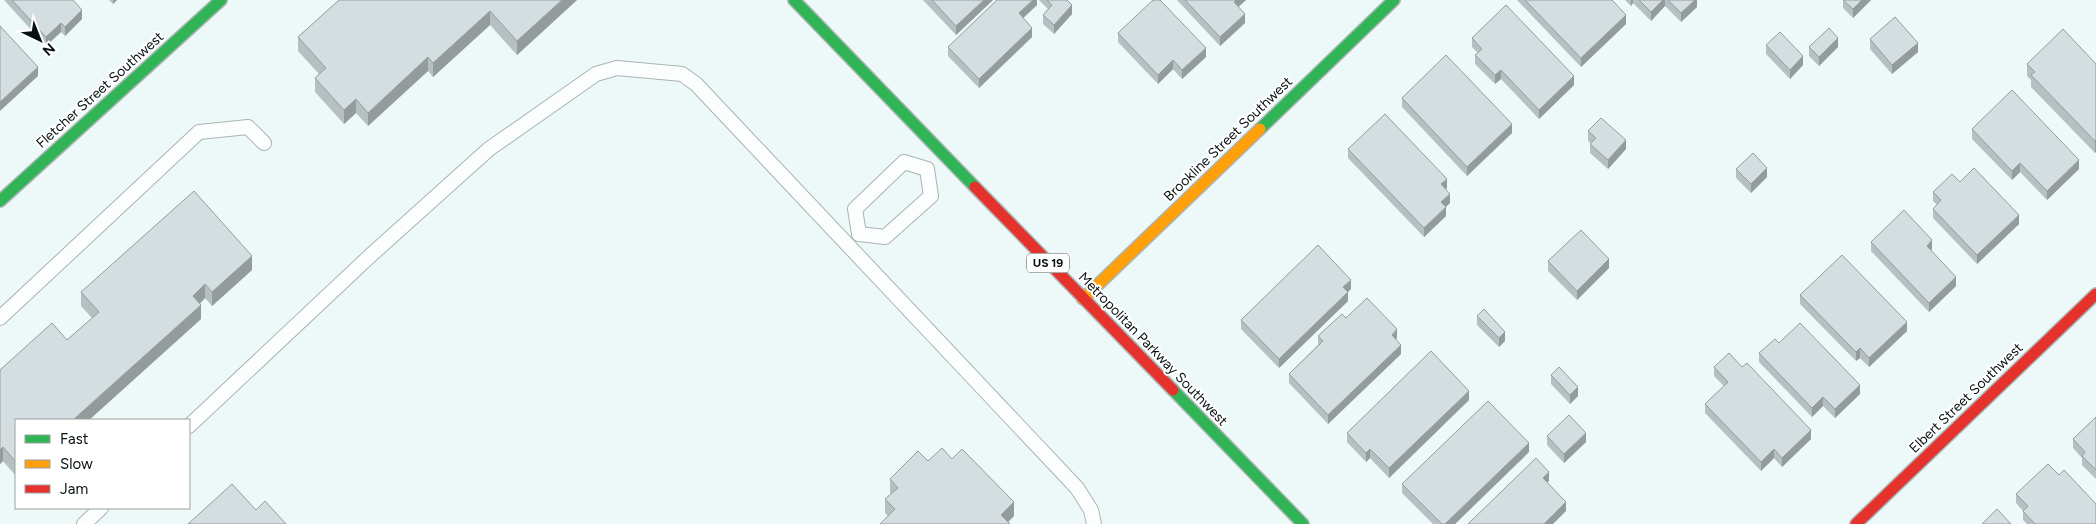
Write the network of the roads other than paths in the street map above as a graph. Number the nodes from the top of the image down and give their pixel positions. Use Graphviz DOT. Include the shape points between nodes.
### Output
graph roads {
  1 [pos="221,0"];
  2 [pos="794,0"];
  3 [pos="1394,0"];
  4 [pos="264,142"];
  5 [pos="944,155"];
  6 [pos="927,169"];
  7 [pos="0,201"];
  8 [pos="859,234"];
  9 [pos="848,245"];
  10 [pos="2096,294"];
  11 [pos="1083,299"];
  12 [pos="0,318"];
  13 [pos="190,425"];
  14 [pos="100,509"];
  15 [pos="84,524"];
  16 [pos="1094,524"];
  17 [pos="1303,524"];
  18 [pos="1856,524"];
  1 -- 7 [label="street, Fletcher Street Southwest"];
  2 -- 5 [label="street, Metropolitan Parkway Southwest / US 19"];
  3 -- 11 [label="street, Brookline Street Southwest"];
  4 -- 12 [label="lane" via="248,127 199,132"];
  5 -- 6 [label="lane"];
  5 -- 11 [label="street, Metropolitan Parkway Southwest / US 19"];
  6 -- 8 [label="lane" via="931,196 885,237"];
  6 -- 8 [label="lane" via="904,162 855,209"];
  8 -- 9 [label="lane"];
  9 -- 13 [label="lane" via="696,84 682,74 617,68 596,74 489,149"];
  9 -- 16 [label="lane" via="1077,488 1091,510"];
  10 -- 18 [label="street, Elbert Street Southwest"];
  11 -- 17 [label="street, Metropolitan Parkway Southwest / US 19"];
  14 -- 15 [label="lane"];
}
